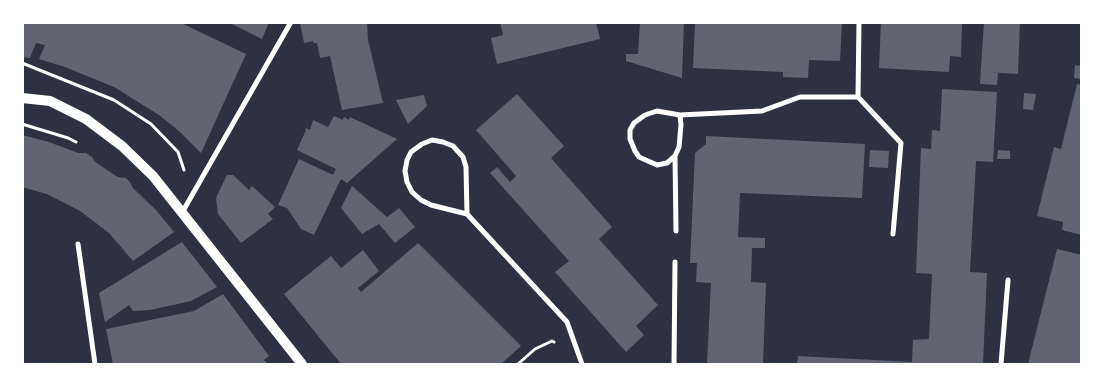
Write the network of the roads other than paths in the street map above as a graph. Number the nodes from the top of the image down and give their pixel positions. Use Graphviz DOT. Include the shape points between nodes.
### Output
graph roads {
  1 [pos="291,22"];
  2 [pos="859,22"];
  3 [pos="858,97"];
  4 [pos="22,98"];
  5 [pos="680,115"];
  6 [pos="675,156"];
  7 [pos="183,211"];
  8 [pos="467,214"];
  9 [pos="676,231"];
  10 [pos="893,234"];
  11 [pos="78,244"];
  12 [pos="675,262"];
  13 [pos="1008,280"];
  14 [pos="95,364"];
  15 [pos="302,364"];
  16 [pos="582,364"];
  17 [pos="674,364"];
  18 [pos="1001,364"];
  1 -- 7 [label="street"];
  2 -- 3 [label="street"];
  3 -- 5 [label="street" via="800,97 762,111"];
  3 -- 10 [label="street" via="901,142"];
  4 -- 7 [label="main road" via="50,101 86,119 154,176"];
  5 -- 6 [label="street" via="680,147"];
  5 -- 6 [label="street" via="656,111 638,119 630,130 635,151 645,160 657,165 667,163"];
  6 -- 9 [label="street"];
  7 -- 15 [label="main road"];
  8 -- 8 [label="street" via="463,157 453,146 432,140 411,152 405,171 412,192 431,205"];
  8 -- 16 [label="street" via="567,322"];
  11 -- 14 [label="street"];
  12 -- 17 [label="street"];
  13 -- 18 [label="street"];
}
